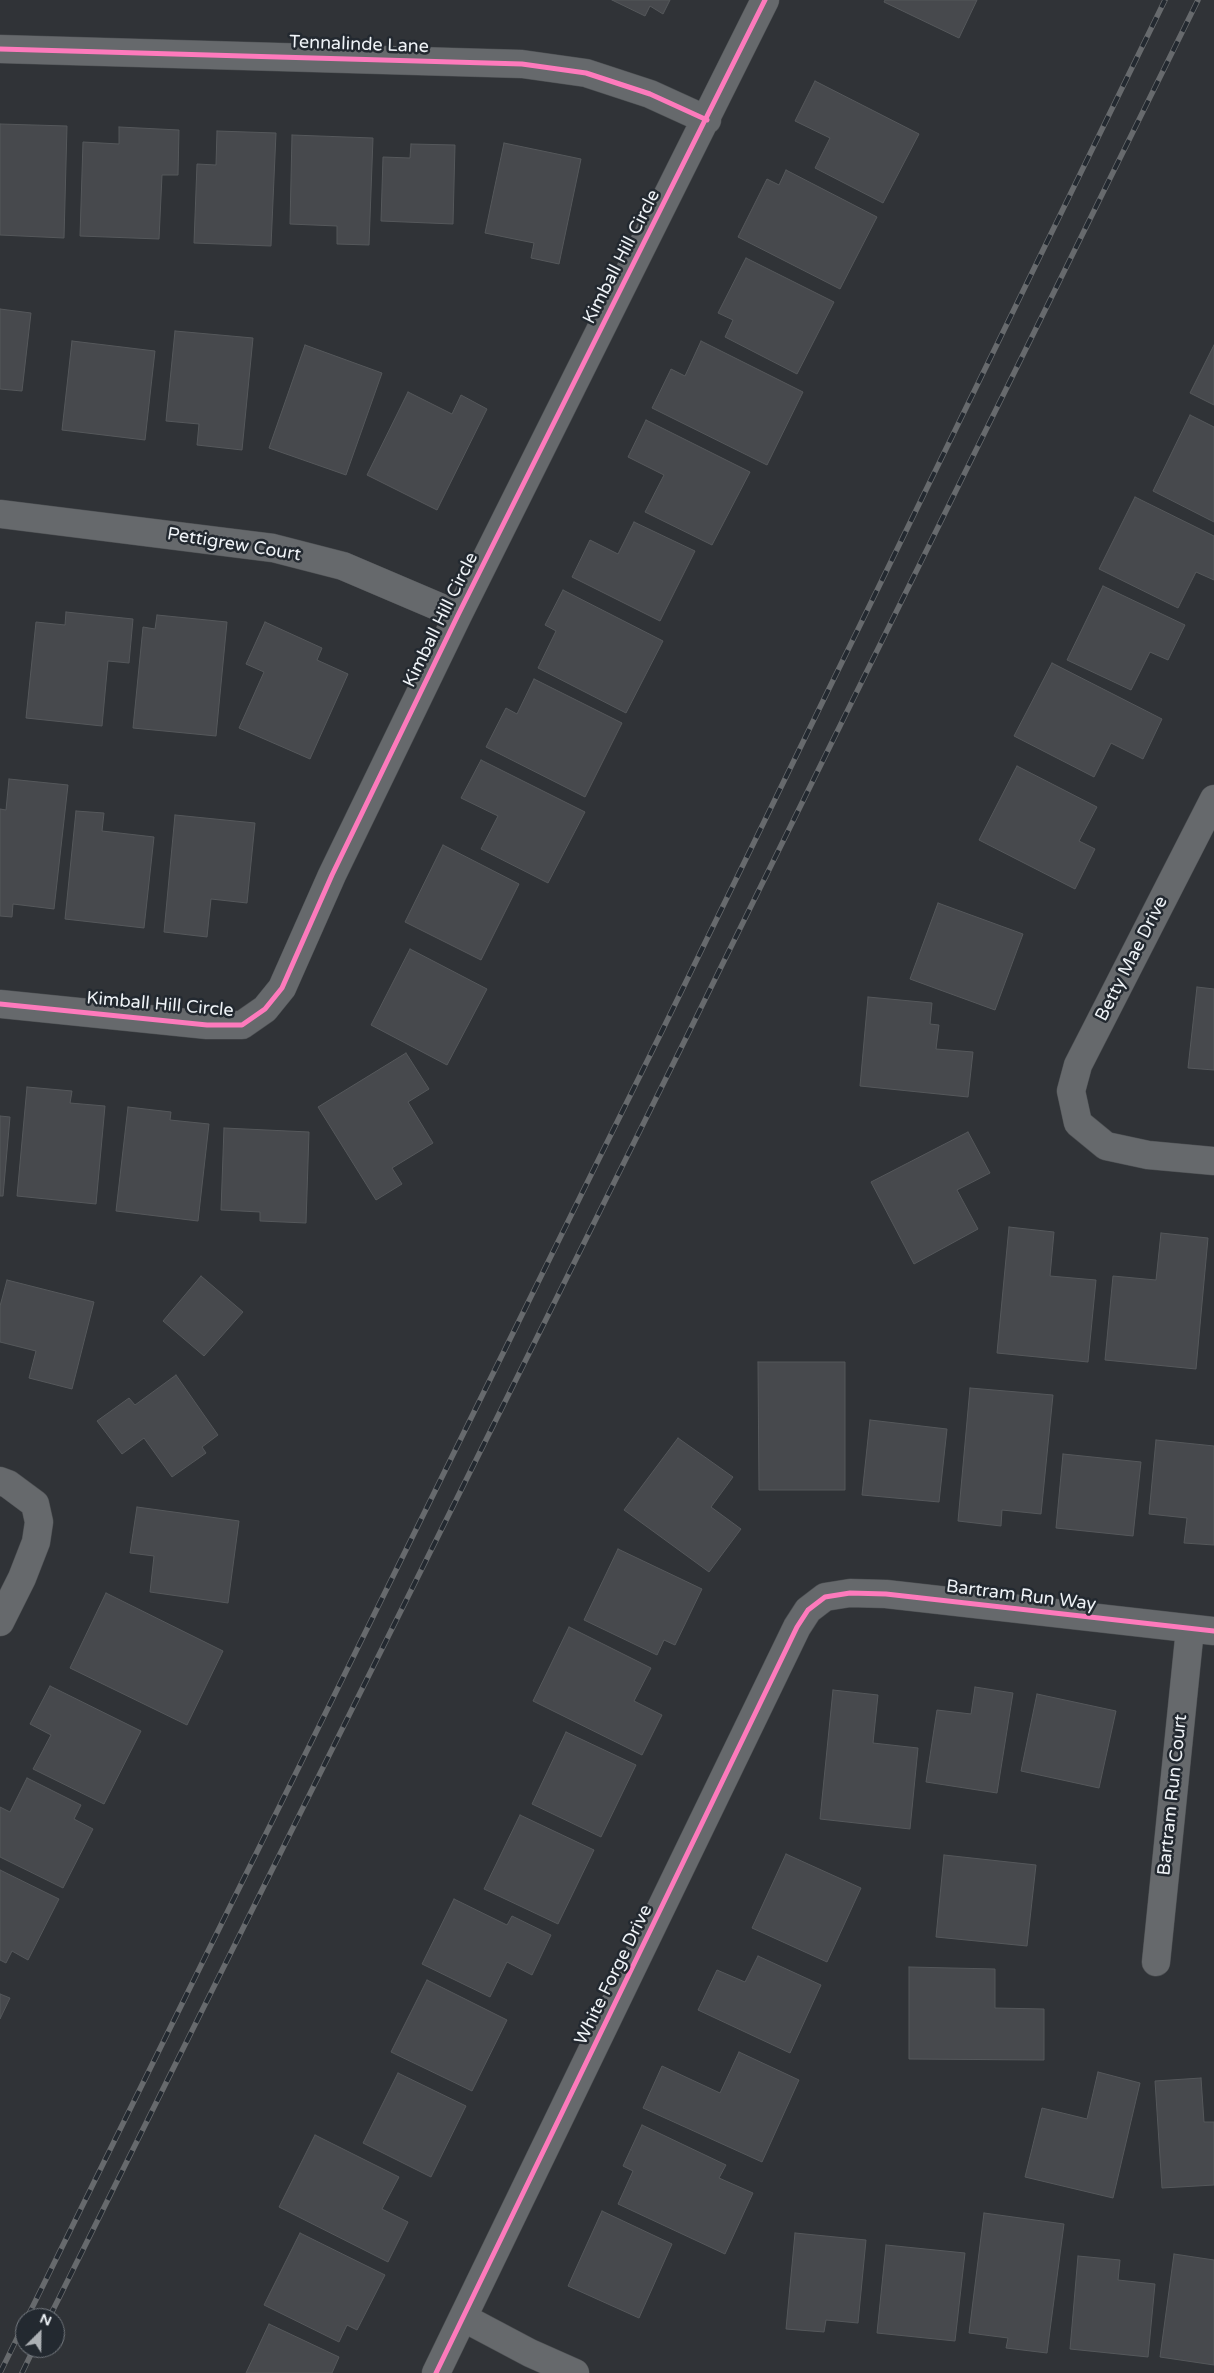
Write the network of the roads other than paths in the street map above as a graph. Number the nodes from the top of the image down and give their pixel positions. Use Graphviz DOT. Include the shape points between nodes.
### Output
graph roads {
  1 [pos="765,0"];
  2 [pos="0,49"];
  3 [pos="707,120"];
  4 [pos="0,514"];
  5 [pos="458,615"];
  6 [pos="1214,799"];
  7 [pos="0,1004"];
  8 [pos="1214,1161"];
  9 [pos="0,1481"];
  10 [pos="825,1597"];
  11 [pos="0,1622"];
  12 [pos="1202,1630"];
  13 [pos="1156,1962"];
  14 [pos="464,2318"];
  15 [pos="436,2373"];
  16 [pos="575,2373"];
  1 -- 3 [label="street, Kimball Hill Circle"];
  2 -- 3 [label="street, Tennalinde Lane" via="522,64 586,74 650,94"];
  3 -- 5 [label="street, Kimball Hill Circle"];
  4 -- 5 [label="street, Pettigrew Court" via="274,548 343,566"];
  5 -- 7 [label="street, Kimball Hill Circle" via="332,875 282,988 265,1009 242,1025 207,1025"];
  6 -- 8 [label="street, Betty Mae Drive" via="1078,1065 1071,1091 1078,1123 1106,1146 1148,1156"];
  9 -- 11 [label="street" via="35,1504 39,1522 36,1542 22,1578"];
  10 -- 12 [label="street, Bartram Run Way" via="850,1593 886,1594"];
  10 -- 14 [label="street, White Forge Drive" via="808,1610 796,1627"];
  12 -- 13 [label="street, Bartram Run Court"];
  14 -- 15 [label="street, White Forge Drive"];
  14 -- 16 [label="street"];
}
